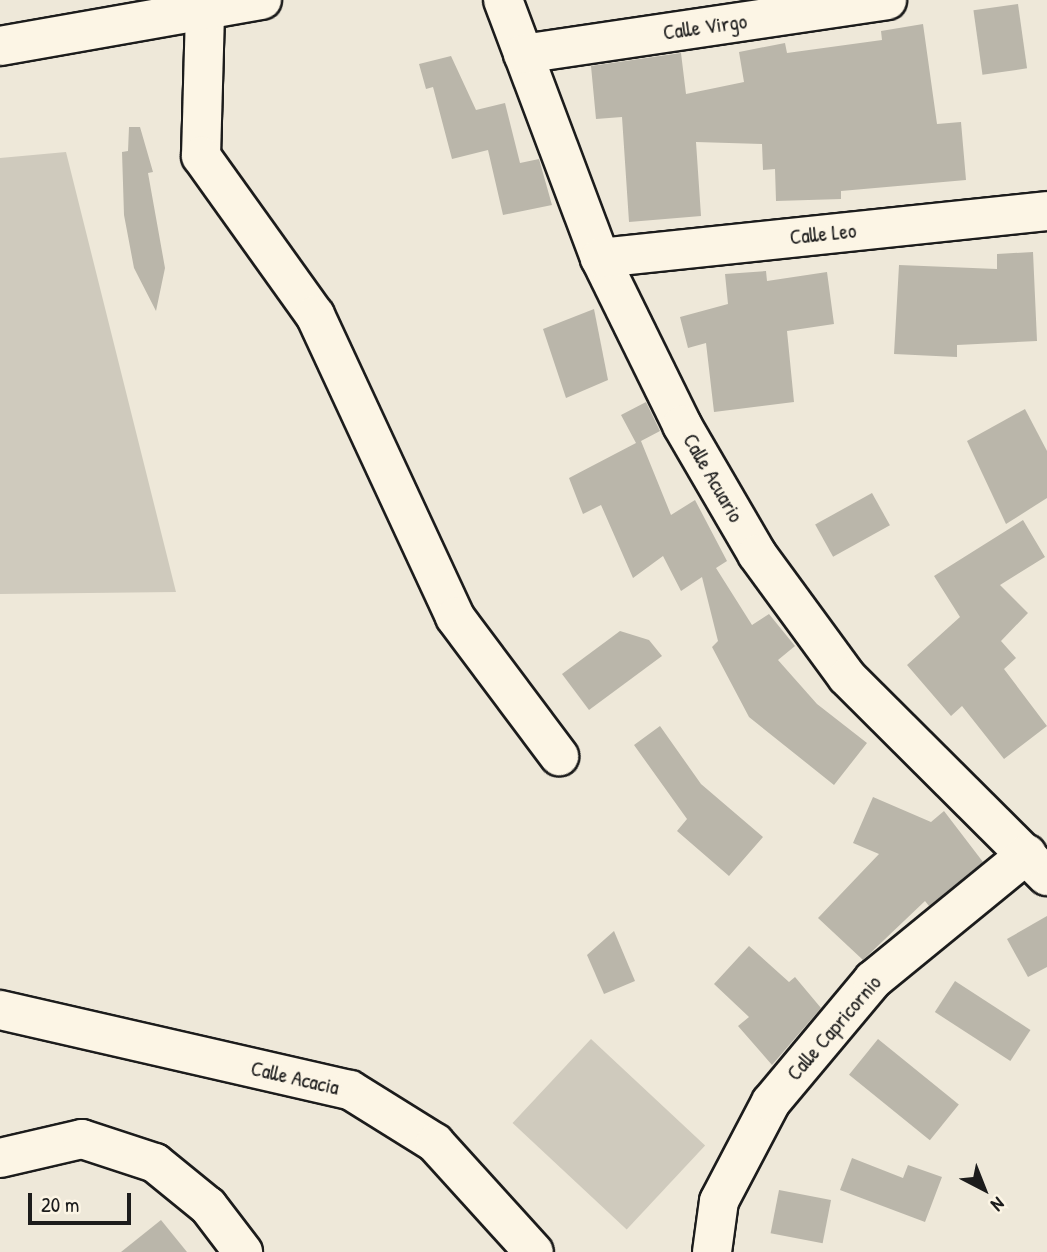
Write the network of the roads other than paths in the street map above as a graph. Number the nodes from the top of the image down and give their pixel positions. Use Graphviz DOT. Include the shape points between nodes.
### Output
graph roads {
  1 [pos="262,0"];
  2 [pos="503,0"];
  3 [pos="887,0"];
  4 [pos="205,13"];
  5 [pos="0,16"];
  6 [pos="58,39"];
  7 [pos="0,46"];
  8 [pos="523,54"];
  9 [pos="1047,211"];
  10 [pos="600,258"];
  11 [pos="559,756"];
  12 [pos="1037,865"];
  13 [pos="0,1010"];
  14 [pos="0,1158"];
  15 [pos="243,1252"];
  16 [pos="534,1252"];
  17 [pos="712,1252"];
  1 -- 4 [label="street"];
  2 -- 8 [label="street, Calle Acuario"];
  3 -- 8 [label="street, Calle Virgo"];
  4 -- 6 [label="street"];
  4 -- 11 [label="street" via="201,156 315,315 454,617"];
  5 -- 6 [label="street"];
  6 -- 7 [label="street"];
  8 -- 10 [label="street, Calle Acuario"];
  9 -- 10 [label="street, Calle Leo"];
  10 -- 12 [label="street, Calle Acuario" via="682,425 757,554 847,677"];
  12 -- 17 [label="street, Calle Capricornio" via="873,980 771,1102 719,1201"];
  13 -- 16 [label="street, Calle Acacia" via="350,1090 435,1143"];
  14 -- 15 [label="street" via="82,1139 155,1163 208,1206"];
}
